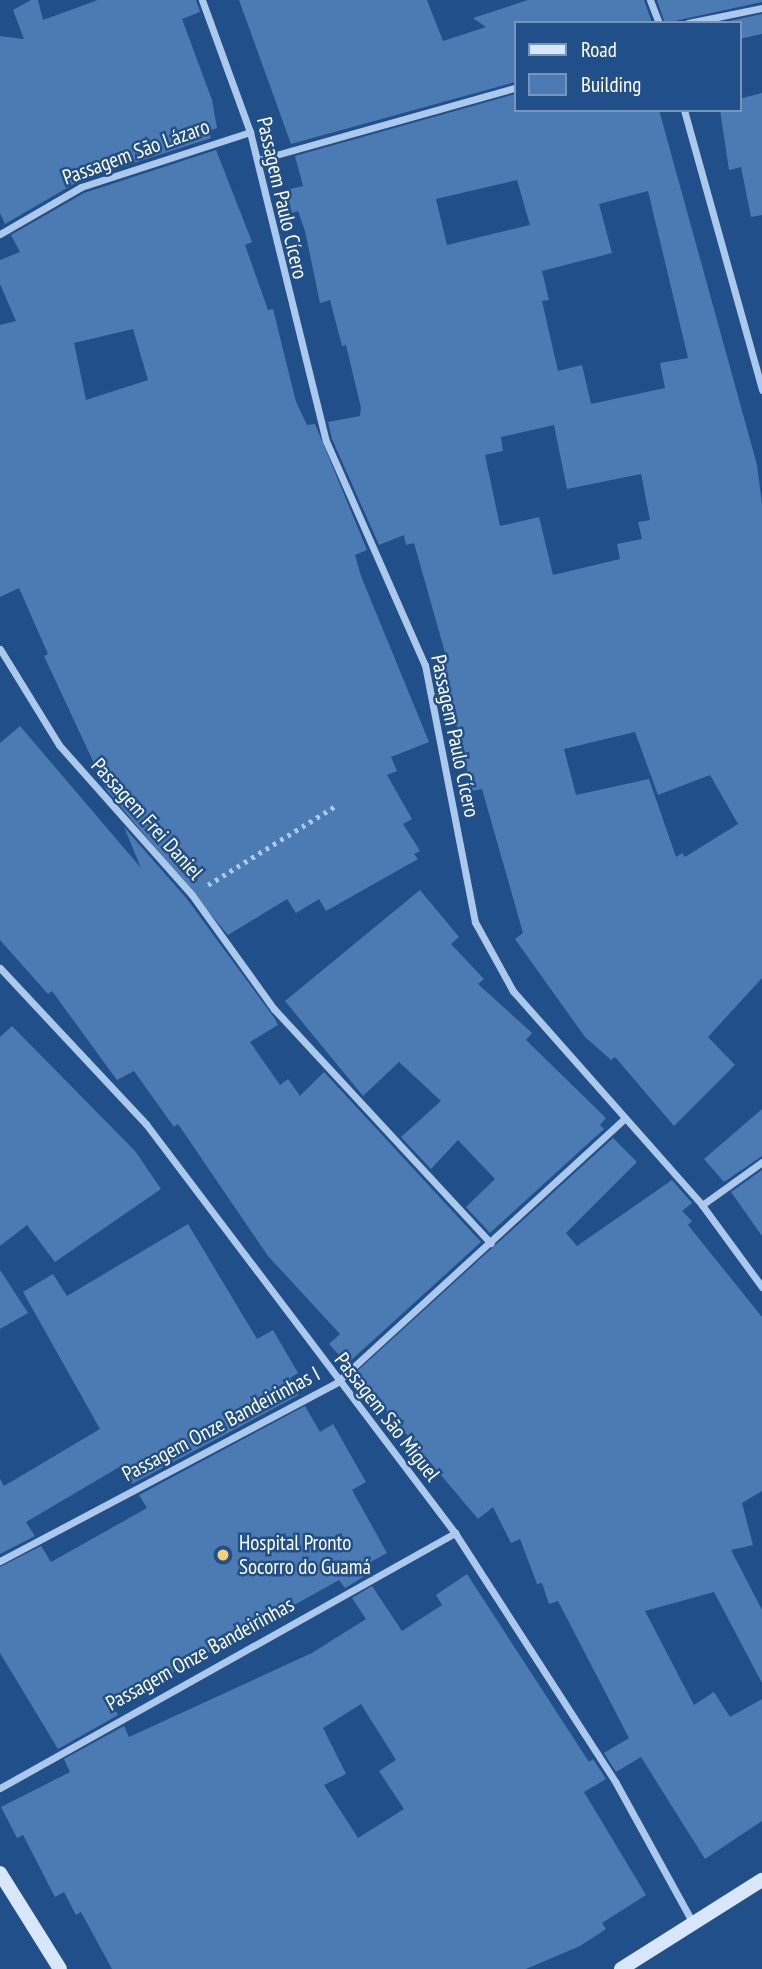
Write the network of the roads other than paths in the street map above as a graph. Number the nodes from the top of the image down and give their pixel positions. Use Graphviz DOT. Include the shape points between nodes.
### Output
graph roads {
  1 [pos="202,0"];
  2 [pos="650,0"];
  3 [pos="762,8"];
  4 [pos="658,21"];
  5 [pos="698,21"];
  6 [pos="514,88"];
  7 [pos="685,112"];
  8 [pos="250,132"];
  9 [pos="258,160"];
  10 [pos="0,234"];
  11 [pos="762,390"];
  12 [pos="1,652"];
  13 [pos="0,968"];
  14 [pos="623,1120"];
  15 [pos="762,1162"];
  16 [pos="702,1205"];
  17 [pos="491,1243"];
  18 [pos="762,1287"];
  19 [pos="336,1383"];
  20 [pos="455,1533"];
  21 [pos="0,1561"];
  22 [pos="0,1788"];
  23 [pos="0,1873"];
  24 [pos="762,1880"];
  25 [pos="694,1925"];
  26 [pos="60,1969"];
  27 [pos="621,1969"];
  1 -- 8 [label="street, Passagem Paulo Cícero"];
  2 -- 4 [label="street"];
  3 -- 5 [label="street"];
  6 -- 9 [label="street"];
  7 -- 11 [label="street"];
  8 -- 9 [label="street, Passagem Paulo Cícero"];
  8 -- 10 [label="street, Passagem São Lázaro" via="81,187"];
  9 -- 14 [label="street, Passagem Paulo Cícero" via="292,320 326,440 425,665 475,922 513,991"];
  12 -- 17 [label="street, Passagem Frei Daniel" via="59,745 192,894 274,1009"];
  13 -- 19 [label="street, Passagem São Miguel" via="146,1124"];
  14 -- 16 [label="street, Passagem Paulo Cícero"];
  14 -- 17 [label="street, Passagem Onze Bandeirinhas I"];
  15 -- 16 [label="street"];
  16 -- 18 [label="street, Passagem Paulo Cícero"];
  17 -- 19 [label="street, Passagem Onze Bandeirinhas I"];
  19 -- 20 [label="street, Passagem São Miguel"];
  19 -- 21 [label="street, Passagem Onze Bandeirinhas I"];
  20 -- 22 [label="street, Passagem Onze Bandeirinhas"];
  20 -- 25 [label="street, Passagem São Miguel" via="603,1761"];
  23 -- 26 [label="main road"];
  24 -- 25 [label="main road"];
  25 -- 27 [label="main road"];
}
